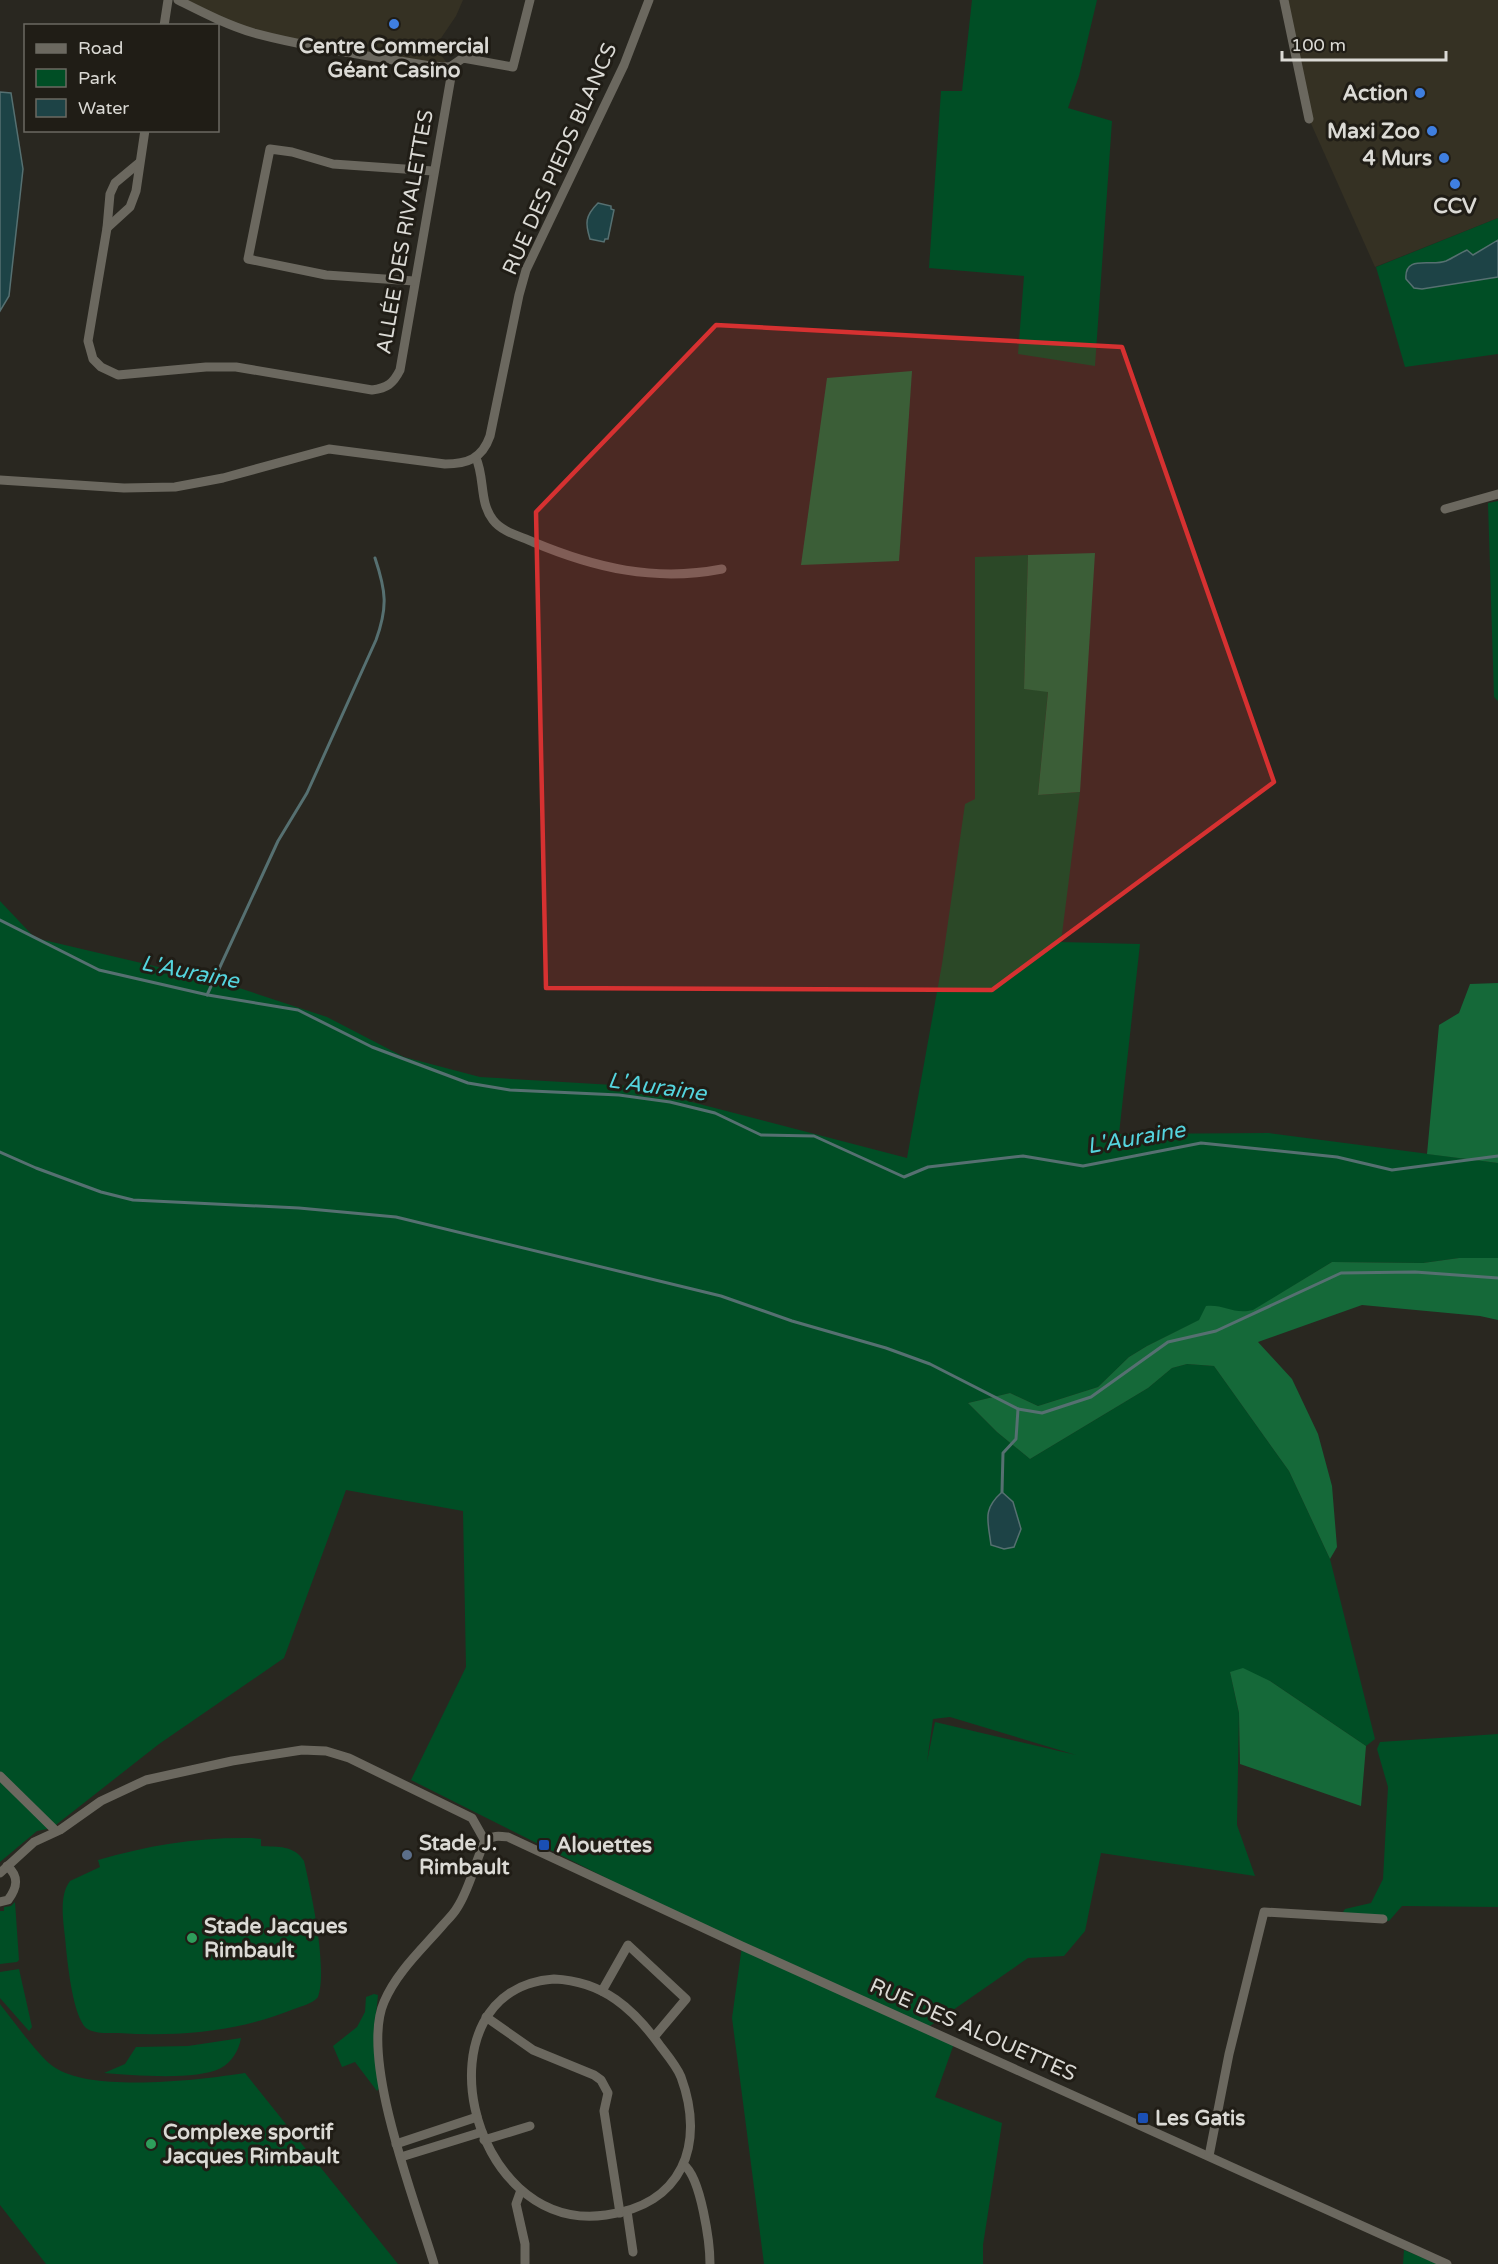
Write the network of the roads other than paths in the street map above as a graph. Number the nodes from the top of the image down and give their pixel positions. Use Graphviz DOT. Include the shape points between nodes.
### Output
graph roads {
  1 [pos="168,0"];
  2 [pos="178,0"];
  3 [pos="530,0"];
  4 [pos="649,0"];
  5 [pos="1284,0"];
  6 [pos="164,24"];
  7 [pos="450,67"];
  8 [pos="1309,119"];
  9 [pos="145,132"];
  10 [pos="139,163"];
  11 [pos="433,171"];
  12 [pos="107,228"];
  13 [pos="414,281"];
  14 [pos="476,458"];
  15 [pos="0,480"];
  16 [pos="1498,495"];
  17 [pos="1446,509"];
  18 [pos="722,569"];
  19 [pos="0,1776"];
  20 [pos="57,1831"];
  21 [pos="485,1841"];
  22 [pos="4,1869"];
  23 [pos="0,1902"];
  24 [pos="1383,1919"];
  25 [pos="602,1991"];
  26 [pos="486,2017"];
  27 [pos="654,2037"];
  28 [pos="477,2117"];
  29 [pos="530,2126"];
  30 [pos="483,2136"];
  31 [pos="396,2144"];
  32 [pos="1209,2156"];
  33 [pos="401,2157"];
  34 [pos="684,2165"];
  35 [pos="521,2190"];
  36 [pos="624,2212"];
  37 [pos="633,2252"];
  38 [pos="434,2264"];
  39 [pos="525,2264"];
  40 [pos="710,2264"];
  41 [pos="1447,2264"];
  1 -- 6 [label="street"];
  2 -- 7 [label="street" via="252,32"];
  3 -- 7 [label="street" via="513,67 463,58"];
  4 -- 14 [label="street, RUE DES PIEDS BLANCS" via="624,65 526,270 490,436"];
  5 -- 8 [label="street"];
  7 -- 11 [label="street, ALLÉE DES RIVALETTES"];
  9 -- 10 [label="street"];
  10 -- 12 [label="street" via="130,207"];
  10 -- 12 [label="street, ALLÉE DES RIVALETTES" via="115,183"];
  11 -- 13 [label="street, ALLÉE DES RIVALETTES"];
  11 -- 13 [label="street" via="333,164 270,149 248,259 326,275"];
  12 -- 13 [label="street, ALLÉE DES RIVALETTES" via="88,341 93,359 118,375 237,367 372,390 385,388 400,370"];
  14 -- 15 [label="street" via="444,464 329,449 175,487 124,488"];
  14 -- 18 [label="street" via="487,512 508,531 557,552 621,570 694,574"];
  16 -- 17 [label="street"];
  19 -- 20 [label="street"];
  20 -- 21 [label="street" via="101,1802 146,1780 302,1750 326,1751 349,1758 472,1818"];
  20 -- 22 [label="street" via="34,1842"];
  21 -- 31 [label="street" via="457,1909 394,1984 380,2013 378,2055"];
  21 -- 32 [label="street, RUE DES ALOUETTES" via="490,1837 508,1837"];
  22 -- 23 [label="street" via="14,1872 17,1882 8,1900"];
  24 -- 32 [label="street" via="1264,1912"];
  25 -- 26 [label="street" via="573,1980 535,1980 499,2000"];
  25 -- 27 [label="street" via="628,2008"];
  25 -- 27 [label="street" via="628,1945 686,1999"];
  26 -- 28 [label="street" via="474,2053"];
  26 -- 36 [label="street" via="532,2050 602,2080 608,2093 604,2111"];
  27 -- 34 [label="street" via="680,2076 686,2099 691,2136"];
  28 -- 30 [label="street"];
  28 -- 31 [label="street"];
  29 -- 30 [label="street"];
  30 -- 33 [label="street"];
  30 -- 35 [label="street" via="495,2161"];
  31 -- 33 [label="street"];
  32 -- 41 [label="street, RUE DES ALOUETTES"];
  33 -- 38 [label="street"];
  34 -- 36 [label="street" via="674,2181 650,2202"];
  34 -- 40 [label="street" via="700,2194"];
  35 -- 36 [label="street" via="540,2203 574,2215"];
  35 -- 39 [label="street" via="516,2204"];
  36 -- 37 [label="street"];
}
